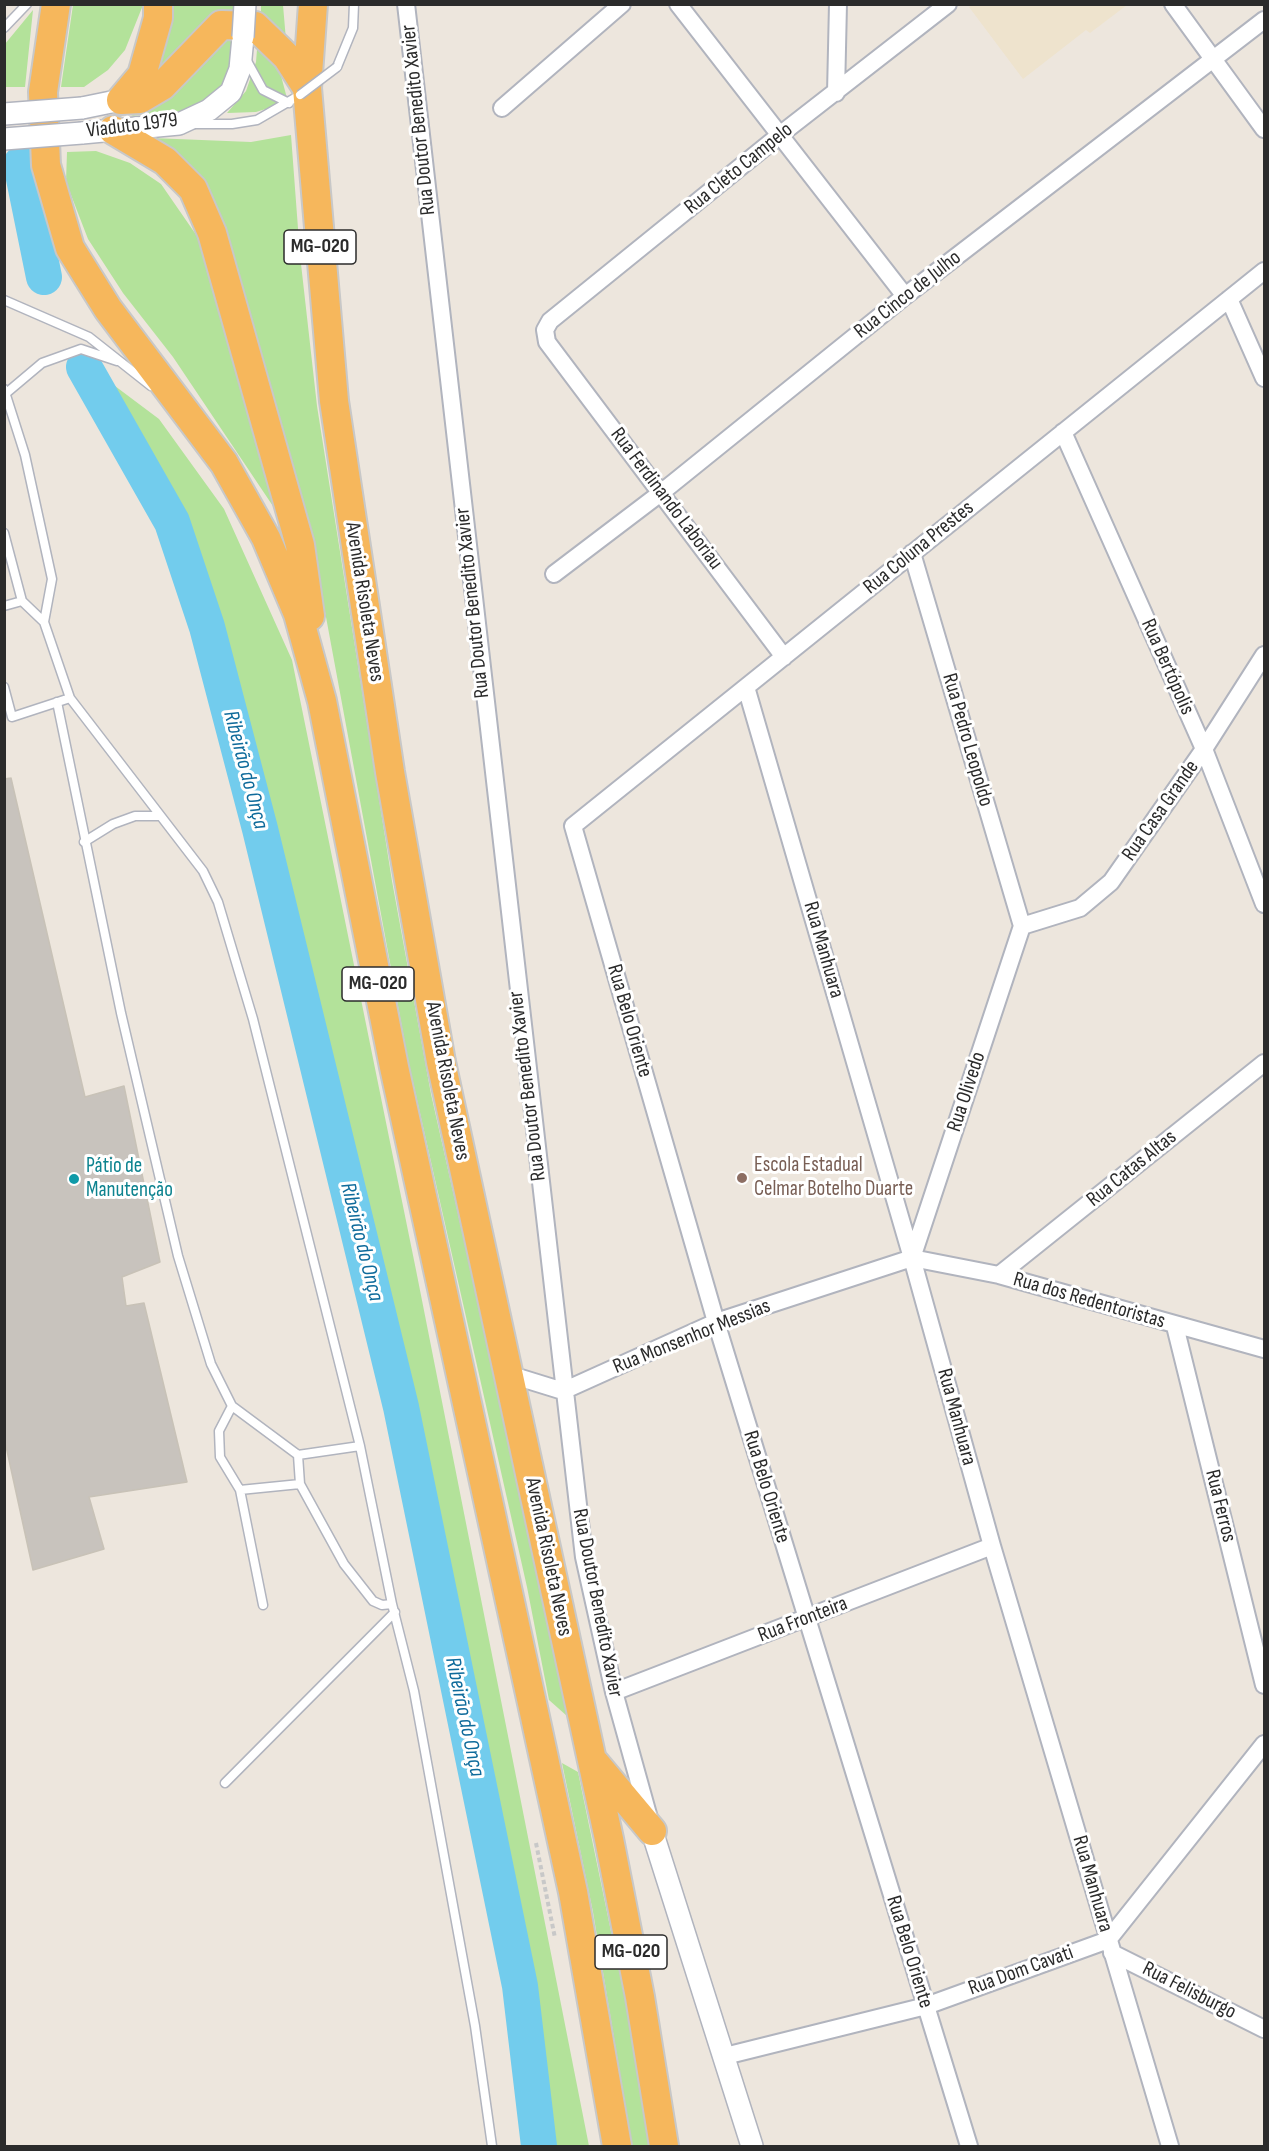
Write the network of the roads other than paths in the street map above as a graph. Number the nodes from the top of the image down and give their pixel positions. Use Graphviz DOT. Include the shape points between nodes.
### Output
graph roads {
  1 [pos="27,4"];
  2 [pos="56,4"];
  3 [pos="245,4"];
  4 [pos="313,4"];
  5 [pos="354,4"];
  6 [pos="406,4"];
  7 [pos="622,4"];
  8 [pos="678,4"];
  9 [pos="838,4"];
  10 [pos="948,4"];
  11 [pos="1173,4"];
  12 [pos="159,9"];
  13 [pos="1264,20"];
  14 [pos="4,28"];
  15 [pos="242,40"];
  16 [pos="1212,60"];
  17 [pos="836,93"];
  18 [pos="299,95"];
  19 [pos="121,100"];
  20 [pos="502,108"];
  21 [pos="4,114"];
  22 [pos="179,124"];
  23 [pos="1264,129"];
  24 [pos="113,130"];
  25 [pos="781,134"];
  26 [pos="4,139"];
  27 [pos="1264,271"];
  28 [pos="905,296"];
  29 [pos="1229,299"];
  30 [pos="4,300"];
  31 [pos="547,342"];
  32 [pos="123,363"];
  33 [pos="1264,378"];
  34 [pos="5,392"];
  35 [pos="1064,432"];
  36 [pos="224,463"];
  37 [pos="662,492"];
  38 [pos="4,533"];
  39 [pos="912,553"];
  40 [pos="554,574"];
  41 [pos="22,601"];
  42 [pos="4,606"];
  43 [pos="44,622"];
  44 [pos="1264,655"];
  45 [pos="784,657"];
  46 [pos="4,687"];
  47 [pos="746,687"];
  48 [pos="70,698"];
  49 [pos="322,701"];
  50 [pos="57,702"];
  51 [pos="1204,749"];
  52 [pos="160,816"];
  53 [pos="573,826"];
  54 [pos="84,842"];
  55 [pos="1264,904"];
  56 [pos="1023,926"];
  57 [pos="1264,1063"];
  58 [pos="912,1258"];
  59 [pos="999,1275"];
  60 [pos="716,1322"];
  61 [pos="1175,1326"];
  62 [pos="1264,1349"];
  63 [pos="508,1374"];
  64 [pos="563,1390"];
  65 [pos="232,1406"];
  66 [pos="360,1446"];
  67 [pos="298,1455"];
  68 [pos="300,1484"];
  69 [pos="240,1490"];
  70 [pos="992,1546"];
  71 [pos="263,1605"];
  72 [pos="394,1608"];
  73 [pos="807,1619"];
  74 [pos="1264,1685"];
  75 [pos="614,1692"];
  76 [pos="1264,1744"];
  77 [pos="592,1759"];
  78 [pos="225,1783"];
  79 [pos="652,1831"];
  80 [pos="1110,1946"];
  81 [pos="926,2006"];
  82 [pos="1264,2029"];
  83 [pos="725,2055"];
  84 [pos="492,2146"];
  85 [pos="617,2146"];
  86 [pos="664,2146"];
  87 [pos="752,2146"];
  88 [pos="969,2146"];
  89 [pos="1170,2146"];
  1 -- 14 [label="lane"];
  2 -- 36 [label="highway, MG-020" via="43,92 46,165 70,248 108,309"];
  3 -- 15 [label="street, Viaduto 1979, bridge"];
  4 -- 18 [label="highway, Avenida Risoleta Neves / MG-020"];
  5 -- 18 [label="lane, bridge" via="353,28 337,67"];
  6 -- 64 [label="street, Rua Doutor Benedito Xavier"];
  7 -- 20 [label="street"];
  8 -- 25 [label="street"];
  9 -- 17 [label="street"];
  10 -- 17 [label="street, Rua Cleto Campelo"];
  11 -- 16 [label="street"];
  12 -- 19 [label="highway" via="142,75"];
  13 -- 16 [label="street, Rua Cinco de Julho"];
  15 -- 18 [label="lane" via="249,67 263,90"];
  15 -- 22 [label="street, Viaduto 1979" via="240,69 231,92 210,110"];
  16 -- 23 [label="street"];
  16 -- 28 [label="street, Rua Cinco de Julho"];
  17 -- 25 [label="street, Rua Cleto Campelo"];
  18 -- 19 [label="highway" via="287,57 255,26 221,25 162,86 140,99"];
  18 -- 22 [label="lane" via="256,120"];
  18 -- 63 [label="highway, Avenida Risoleta Neves / MG-020" via="334,401 390,772 441,1062"];
  19 -- 21 [label="street, Viaduto 1979, bridge" via="82,108"];
  22 -- 24 [label="street, Viaduto 1979"];
  24 -- 26 [label="street, Viaduto 1979, bridge"];
  24 -- 49 [label="highway" via="165,161 193,189 212,234 300,545"];
  25 -- 28 [label="street"];
  25 -- 31 [label="street, Rua Cleto Campelo" via="550,321 545,330"];
  27 -- 29 [label="street, Rua Coluna Prestes"];
  28 -- 37 [label="street, Rua Cinco de Julho"];
  29 -- 33 [label="street"];
  29 -- 35 [label="street, Rua Coluna Prestes"];
  30 -- 32 [label="lane" via="89,338"];
  31 -- 37 [label="street, Rua Ferdinando Laboriau"];
  32 -- 34 [label="lane" via="81,349 42,363"];
  32 -- 36 [label="lane" via="176,407"];
  34 -- 43 [label="lane" via="25,455 52,579"];
  35 -- 39 [label="street, Rua Coluna Prestes"];
  35 -- 51 [label="street, Rua Bertópolis"];
  36 -- 49 [label="highway, MG-020" via="266,538 298,614"];
  37 -- 40 [label="street, Rua Cinco de Julho"];
  37 -- 45 [label="street, Rua Ferdinando Laboriau"];
  38 -- 41 [label="lane"];
  39 -- 45 [label="street, Rua Coluna Prestes"];
  39 -- 56 [label="street, Rua Pedro Leopoldo"];
  41 -- 42 [label="lane"];
  41 -- 43 [label="lane"];
  43 -- 48 [label="lane"];
  44 -- 51 [label="street, Rua Casa Grande"];
  45 -- 47 [label="street, Rua Coluna Prestes"];
  46 -- 50 [label="lane" via="12,717"];
  47 -- 53 [label="street, Rua Coluna Prestes"];
  47 -- 58 [label="street, Rua Manhuara"];
  48 -- 50 [label="lane"];
  48 -- 52 [label="lane"];
  49 -- 85 [label="highway, MG-020" via="394,1067 571,1881"];
  50 -- 54 [label="lane"];
  51 -- 55 [label="street, Rua Bertópolis"];
  51 -- 56 [label="street, Rua Casa Grande" via="1111,882 1080,908"];
  52 -- 54 [label="lane" via="135,816"];
  52 -- 66 [label="lane" via="203,872 218,902 253,1019"];
  53 -- 60 [label="street, Rua Belo Oriente"];
  54 -- 65 [label="lane" via="178,1256 210,1364"];
  56 -- 58 [label="street, Rua Olivedo"];
  57 -- 59 [label="street, Rua Catas Altas"];
  58 -- 59 [label="street, Rua dos Redentoristas"];
  58 -- 60 [label="street, Rua Monsenhor Messias"];
  58 -- 70 [label="street, Rua Manhuara"];
  59 -- 61 [label="street, Rua dos Redentoristas"];
  60 -- 64 [label="street, Rua Monsenhor Messias"];
  60 -- 73 [label="street, Rua Belo Oriente"];
  61 -- 62 [label="street, Rua dos Redentoristas"];
  61 -- 74 [label="street, Rua Ferros"];
  63 -- 64 [label="street"];
  63 -- 77 [label="highway, Avenida Risoleta Neves / MG-020"];
  64 -- 75 [label="street, Rua Doutor Benedito Xavier" via="584,1557"];
  65 -- 67 [label="lane"];
  65 -- 69 [label="lane" via="219,1431 220,1457"];
  66 -- 67 [label="lane"];
  66 -- 72 [label="lane"];
  67 -- 68 [label="lane"];
  68 -- 69 [label="lane"];
  68 -- 72 [label="lane" via="351,1573 373,1601"];
  69 -- 71 [label="lane"];
  70 -- 73 [label="street, Rua Fronteira"];
  70 -- 80 [label="street, Rua Manhuara"];
  72 -- 78 [label="lane"];
  72 -- 84 [label="lane" via="435,1806 475,2026"];
  73 -- 75 [label="street, Rua Fronteira"];
  73 -- 81 [label="street, Rua Belo Oriente"];
  75 -- 79 [label="street, Rua Doutor Benedito Xavier"];
  76 -- 80 [label="street"];
  77 -- 79 [label="highway"];
  77 -- 86 [label="highway, Avenida Risoleta Neves / MG-020" via="640,1997"];
  79 -- 83 [label="street, Rua Doutor Benedito Xavier"];
  80 -- 81 [label="street, Rua Dom Cavati"];
  80 -- 82 [label="street, Rua Felisburgo"];
  80 -- 89 [label="street, Rua Manhuara"];
  81 -- 83 [label="street, Rua Dom Cavati"];
  81 -- 88 [label="street, Rua Belo Oriente"];
  83 -- 87 [label="street, Rua Doutor Benedito Xavier"];
}
